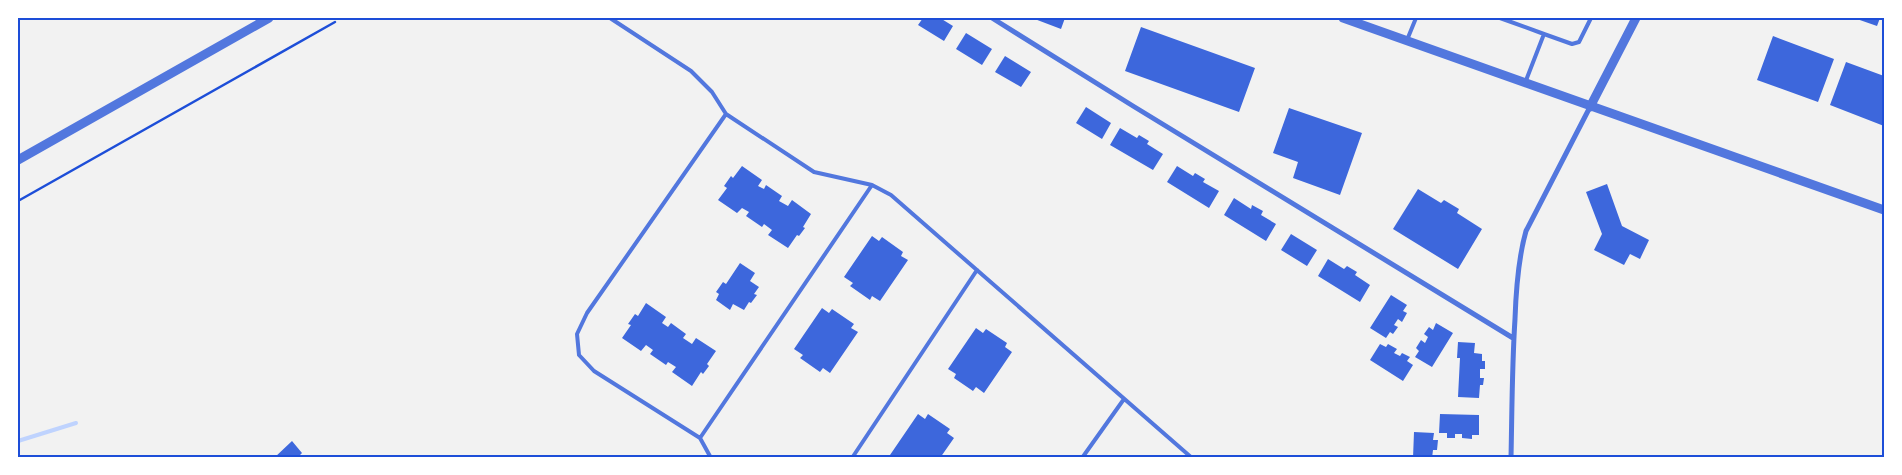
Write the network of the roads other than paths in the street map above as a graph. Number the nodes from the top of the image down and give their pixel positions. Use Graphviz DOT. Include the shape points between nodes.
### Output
graph roads {
  1 [pos="269,18"];
  2 [pos="610,18"];
  3 [pos="992,18"];
  4 [pos="1343,18"];
  5 [pos="1416,18"];
  6 [pos="1500,18"];
  7 [pos="1591,18"];
  8 [pos="1632,19"];
  9 [pos="1544,34"];
  10 [pos="1407,40"];
  11 [pos="1525,84"];
  12 [pos="1590,107"];
  13 [pos="726,114"];
  14 [pos="18,160"];
  15 [pos="872,185"];
  16 [pos="1884,210"];
  17 [pos="977,270"];
  18 [pos="1513,338"];
  19 [pos="1124,399"];
  20 [pos="700,438"];
  21 [pos="711,458"];
  22 [pos="852,458"];
  23 [pos="1082,458"];
  24 [pos="1192,458"];
  25 [pos="1511,458"];
  1 -- 14 [label="street"];
  2 -- 13 [label="lane" via="690,71 712,92"];
  3 -- 18 [label="street"];
  4 -- 10 [label="street"];
  5 -- 10 [label="lane"];
  6 -- 9 [label="lane"];
  7 -- 9 [label="lane" via="1579,42 1572,44"];
  8 -- 12 [label="street"];
  9 -- 11 [label="lane"];
  10 -- 11 [label="street"];
  11 -- 12 [label="street"];
  12 -- 16 [label="street"];
  12 -- 18 [label="street" via="1526,231 1516,287"];
  13 -- 15 [label="lane" via="814,172"];
  13 -- 20 [label="lane" via="587,313 577,334 578,354 594,371"];
  15 -- 17 [label="lane" via="891,195"];
  15 -- 20 [label="lane"];
  17 -- 19 [label="lane"];
  17 -- 22 [label="lane"];
  18 -- 25 [label="street"];
  19 -- 23 [label="lane"];
  19 -- 24 [label="lane"];
  20 -- 21 [label="lane"];
}
